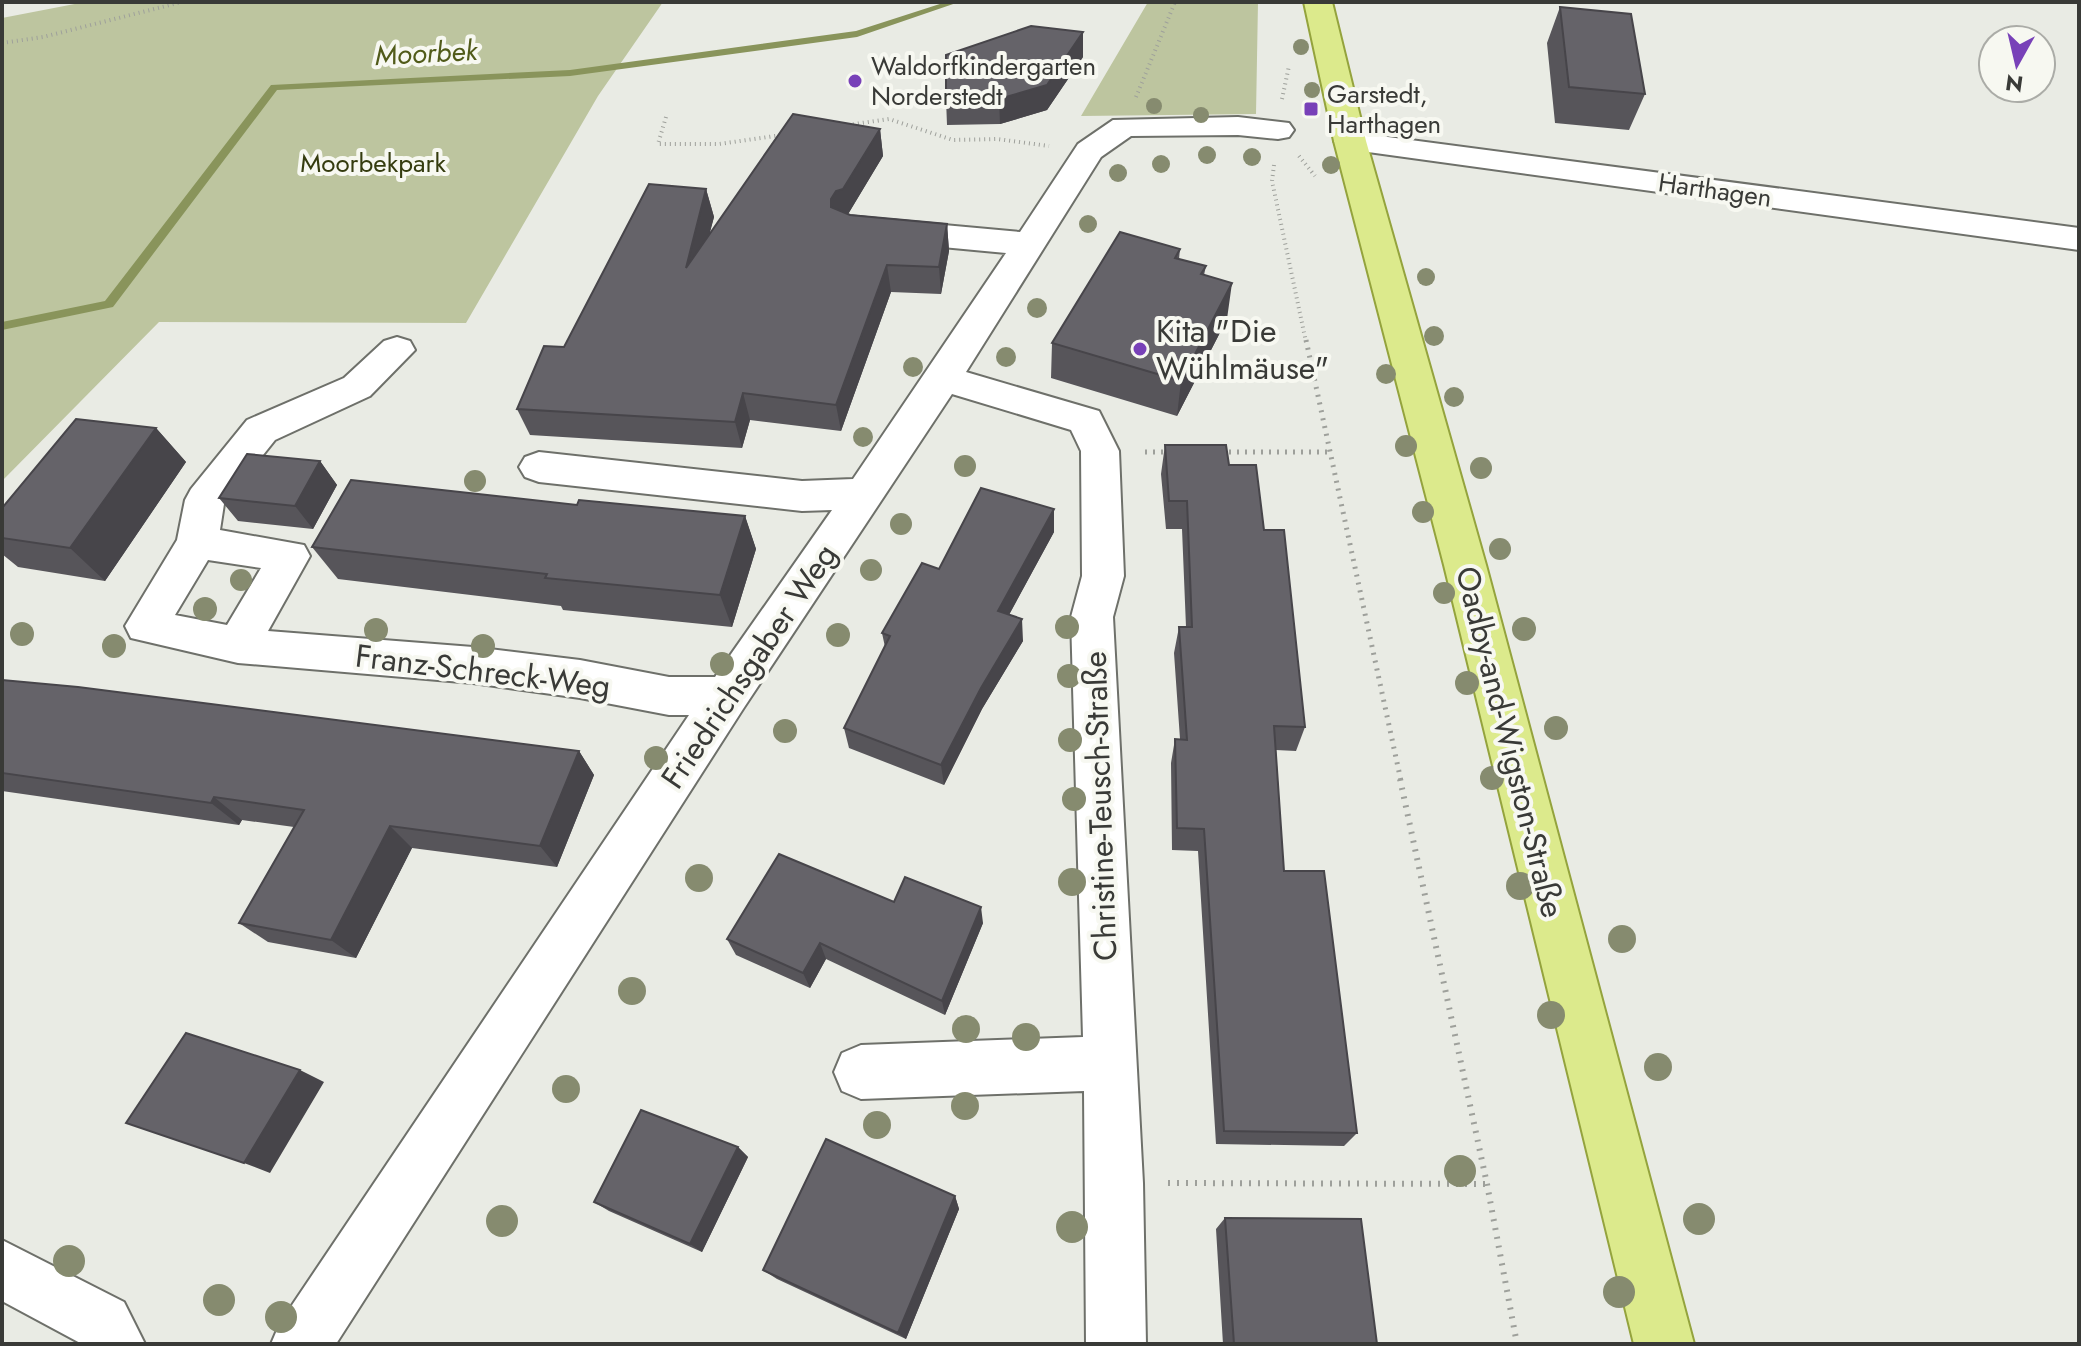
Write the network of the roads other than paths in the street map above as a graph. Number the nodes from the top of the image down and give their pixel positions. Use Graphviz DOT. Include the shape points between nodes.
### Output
graph roads {
  1 [pos="1318,2"];
  2 [pos="1278,130"];
  3 [pos="1350,141"];
  4 [pos="855,228"];
  5 [pos="2079,239"];
  6 [pos="1030,244"];
  7 [pos="397,350"];
  8 [pos="943,378"];
  9 [pos="539,467"];
  10 [pos="865,493"];
  11 [pos="197,543"];
  12 [pos="238,645"];
  13 [pos="727,696"];
  14 [pos="1110,1063"];
  15 [pos="861,1072"];
  16 [pos="2,1269"];
  17 [pos="115,1344"];
  18 [pos="301,1344"];
  19 [pos="1116,1344"];
  20 [pos="1664,1344"];
  1 -- 3 [label="main road"];
  2 -- 6 [label="street, Friedrichsgaber Weg" via="1238,126 1107,139"];
  3 -- 5 [label="street, Harthagen"];
  3 -- 20 [label="main road, Oadby-and-Wigston-Straße" via="1465,565"];
  4 -- 6 [label="street"];
  6 -- 8 [label="street, Friedrichsgaber Weg"];
  7 -- 11 [label="street" via="357,387 261,430 205,500"];
  8 -- 10 [label="street, Friedrichsgaber Weg"];
  8 -- 14 [label="street, Christine-Teusch-Straße" via="1086,421 1100,451 1103,576 1092,617"];
  9 -- 10 [label="street" via="802,496"];
  10 -- 13 [label="street, Friedrichsgaber Weg"];
  11 -- 12 [label="street, Franz-Schreck-Weg" via="146,626"];
  11 -- 12 [label="street" via="289,556"];
  12 -- 13 [label="street, Franz-Schreck-Weg" via="488,667 669,696"];
  13 -- 18 [label="street, Friedrichsgaber Weg"];
  14 -- 15 [label="street"];
  14 -- 19 [label="street, Christine-Teusch-Straße"];
  16 -- 17 [label="street" via="103,1323"];
}
